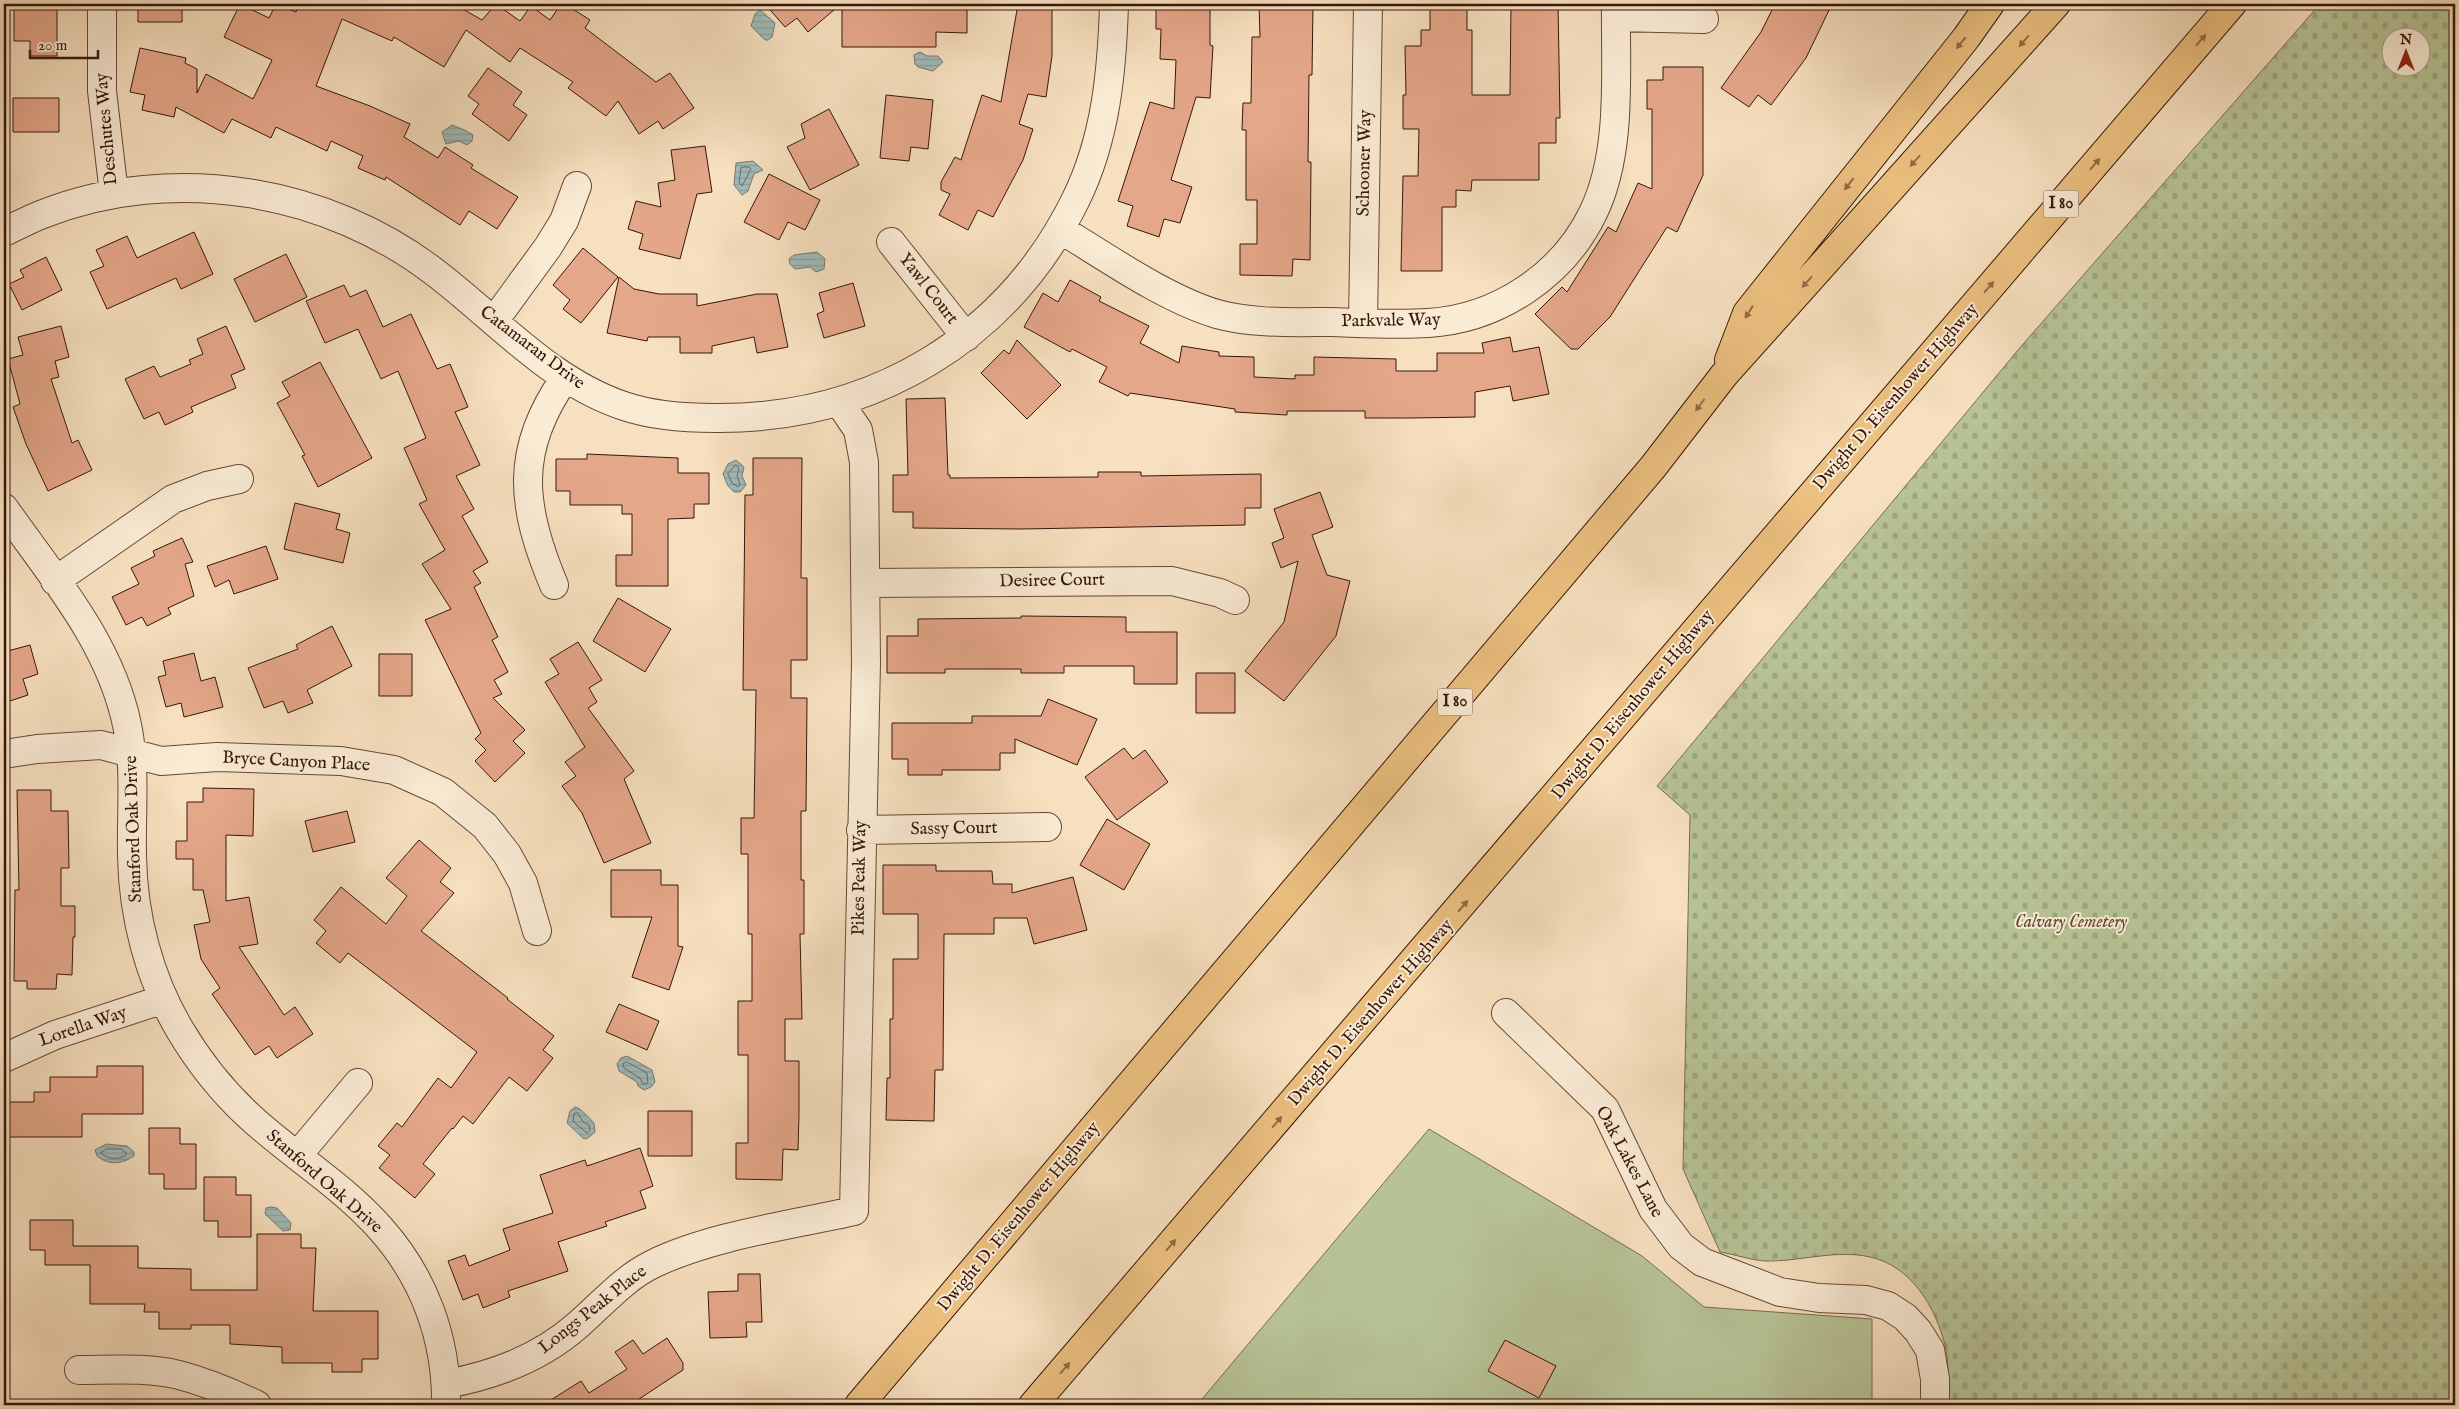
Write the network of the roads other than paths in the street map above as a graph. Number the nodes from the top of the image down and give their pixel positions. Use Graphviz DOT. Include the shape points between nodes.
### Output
graph roads {
  1 [pos="102,4"];
  2 [pos="1114,4"];
  3 [pos="1368,4"];
  4 [pos="1990,4"];
  5 [pos="2056,4"];
  6 [pos="2232,4"];
  7 [pos="1616,10"];
  8 [pos="1704,19"];
  9 [pos="576,186"];
  10 [pos="114,194"];
  11 [pos="1060,230"];
  12 [pos="4,232"];
  13 [pos="891,242"];
  14 [pos="494,321"];
  15 [pos="1363,323"];
  16 [pos="966,337"];
  17 [pos="1724,375"];
  18 [pos="565,378"];
  19 [pos="839,402"];
  20 [pos="239,479"];
  21 [pos="4,508"];
  22 [pos="55,581"];
  23 [pos="865,583"];
  24 [pos="554,584"];
  25 [pos="1235,600"];
  26 [pos="131,753"];
  27 [pos="4,754"];
  28 [pos="1047,827"];
  29 [pos="861,830"];
  30 [pos="537,930"];
  31 [pos="164,999"];
  32 [pos="1506,1013"];
  33 [pos="4,1058"];
  34 [pos="358,1083"];
  35 [pos="297,1156"];
  36 [pos="710,1243"];
  37 [pos="79,1370"];
  38 [pos="446,1395"];
  39 [pos="257,1405"];
  40 [pos="860,1405"];
  41 [pos="1033,1405"];
  42 [pos="1935,1405"];
  1 -- 10 [label="street, Deschutes Way" via="102,90"];
  2 -- 11 [label="street, Catamaran Drive" via="1112,62 1103,122 1092,160"];
  3 -- 15 [label="street, Schooner Way"];
  4 -- 17 [label="highway, one-way" via="1747,313"];
  5 -- 17 [label="highway, Dwight D. Eisenhower Highway / I 80, one-way"];
  41 -- 6 [label="highway, Dwight D. Eisenhower Highway / I 80, one-way"];
  7 -- 8 [label="street, Parkvale Way"];
  7 -- 15 [label="street, Parkvale Way" via="1614,129 1610,162 1594,212 1565,255 1527,289 1480,313 1429,323"];
  9 -- 14 [label="street" via="564,221 548,248"];
  10 -- 12 [label="street, Catamaran Drive" via="43,213"];
  10 -- 14 [label="street, Catamaran Drive" via="198,188 240,192 324,212 363,228 400,249 436,273"];
  11 -- 15 [label="street, Parkvale Way" via="1183,301 1216,314 1268,321"];
  11 -- 16 [label="street, Catamaran Drive" via="1023,282"];
  13 -- 16 [label="street, Yawl Court"];
  14 -- 18 [label="street, Catamaran Drive"];
  16 -- 19 [label="street, Catamaran Drive" via="915,371"];
  17 -- 40 [label="highway, Dwight D. Eisenhower Highway / I 80, one-way" via="1647,475"];
  18 -- 19 [label="street, Catamaran Drive" via="625,407 695,418 782,415"];
  18 -- 24 [label="street" via="542,414 531,448 527,482 530,517"];
  19 -- 23 [label="street, Pikes Peak Way" via="854,423 862,446"];
  20 -- 22 [label="street" via="207,486 173,499"];
  21 -- 22 [label="street, Stanford Oak Drive"];
  22 -- 26 [label="street, Stanford Oak Drive" via="81,618 110,671 123,708"];
  23 -- 25 [label="street, Desiree Court" via="1172,581"];
  23 -- 29 [label="street, Pikes Peak Way"];
  26 -- 27 [label="street, Bryce Canyon Place" via="101,745 37,748"];
  26 -- 30 [label="street, Bryce Canyon Place" via="161,761 217,757 341,761 394,770 427,783 458,802 485,826 507,854 523,883"];
  26 -- 31 [label="street, Stanford Oak Drive" via="134,893 140,930"];
  28 -- 29 [label="street, Sassy Court"];
  29 -- 36 [label="street, Pikes Peak Way" via="854,1212"];
  31 -- 33 [label="street, Lorella Way" via="55,1035"];
  31 -- 35 [label="street, Stanford Oak Drive" via="199,1060 223,1090"];
  32 -- 42 [label="street, Oak Lakes Lane" via="1605,1109 1653,1209 1681,1246 1702,1262 1780,1292 1866,1300 1888,1306 1918,1330 1930,1350"];
  34 -- 35 [label="street"];
  35 -- 38 [label="street, Stanford Oak Drive" via="361,1210 402,1254 434,1317 442,1351"];
  36 -- 38 [label="street, Longs Peak Place" via="687,1249 636,1274 605,1298 568,1334 540,1353"];
  37 -- 39 [label="street" via="143,1370 177,1374 213,1385"];
}
